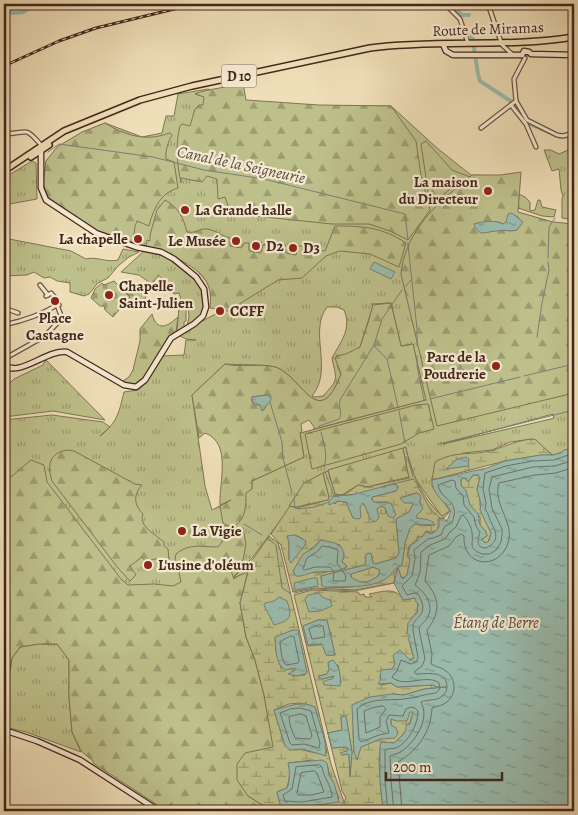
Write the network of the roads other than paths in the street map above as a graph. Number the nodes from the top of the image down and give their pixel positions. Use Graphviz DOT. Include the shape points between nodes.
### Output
graph roads {
  1 [pos="445,4"];
  2 [pos="488,4"];
  3 [pos="574,37"];
  4 [pos="500,42"];
  5 [pos="443,44"];
  6 [pos="468,44"];
  7 [pos="513,55"];
  8 [pos="574,55"];
  9 [pos="523,56"];
  10 [pos="516,102"];
  11 [pos="511,105"];
  12 [pos="81,124"];
  13 [pos="481,128"];
  14 [pos="4,129"];
  15 [pos="574,132"];
  16 [pos="536,147"];
  17 [pos="41,149"];
  18 [pos="4,173"];
  19 [pos="40,285"];
  20 [pos="4,308"];
  21 [pos="60,311"];
  22 [pos="18,314"];
  23 [pos="4,325"];
  24 [pos="4,359"];
  25 [pos="4,365"];
  26 [pos="4,730"];
  27 [pos="159,811"];
  1 -- 6 [label="street" via="460,19"];
  2 -- 4 [label="street"];
  3 -- 4 [label="main road, Route de Miramas / D 10"];
  4 -- 6 [label="main road, Route de Miramas / D 10"];
  4 -- 7 [label="street"];
  5 -- 6 [label="main road, Route de Miramas / D 10"];
  5 -- 7 [label="street" via="453,55"];
  5 -- 12 [label="main road, Route de Miramas / D 10" via="354,50 168,92 128,104"];
  7 -- 9 [label="street"];
  8 -- 9 [label="street" via="524,52"];
  9 -- 10 [label="street" via="514,79"];
  10 -- 11 [label="street"];
  10 -- 15 [label="street" via="527,120 557,135"];
  11 -- 13 [label="street"];
  11 -- 16 [label="street" via="526,124"];
  12 -- 17 [label="main road, D 10"];
  12 -- 17 [label="main road, D 10" via="64,131"];
  14 -- 17 [label="street" via="8,134 28,132 35,136"];
  17 -- 18 [label="main road, D 10"];
  17 -- 18 [label="main road, D 10"];
  17 -- 25 [label="street" via="40,188 46,200 96,233 162,252 174,259 201,282 206,295 205,312 201,319 171,338 141,384 132,387 67,352 58,351 18,369"];
  19 -- 21 [label="street" via="57,300"];
  20 -- 22 [label="street"];
  21 -- 23 [label="street" via="57,305 41,314"];
  21 -- 24 [label="street" via="62,318 45,336"];
  26 -- 27 [label="street" via="80,760"];
}
